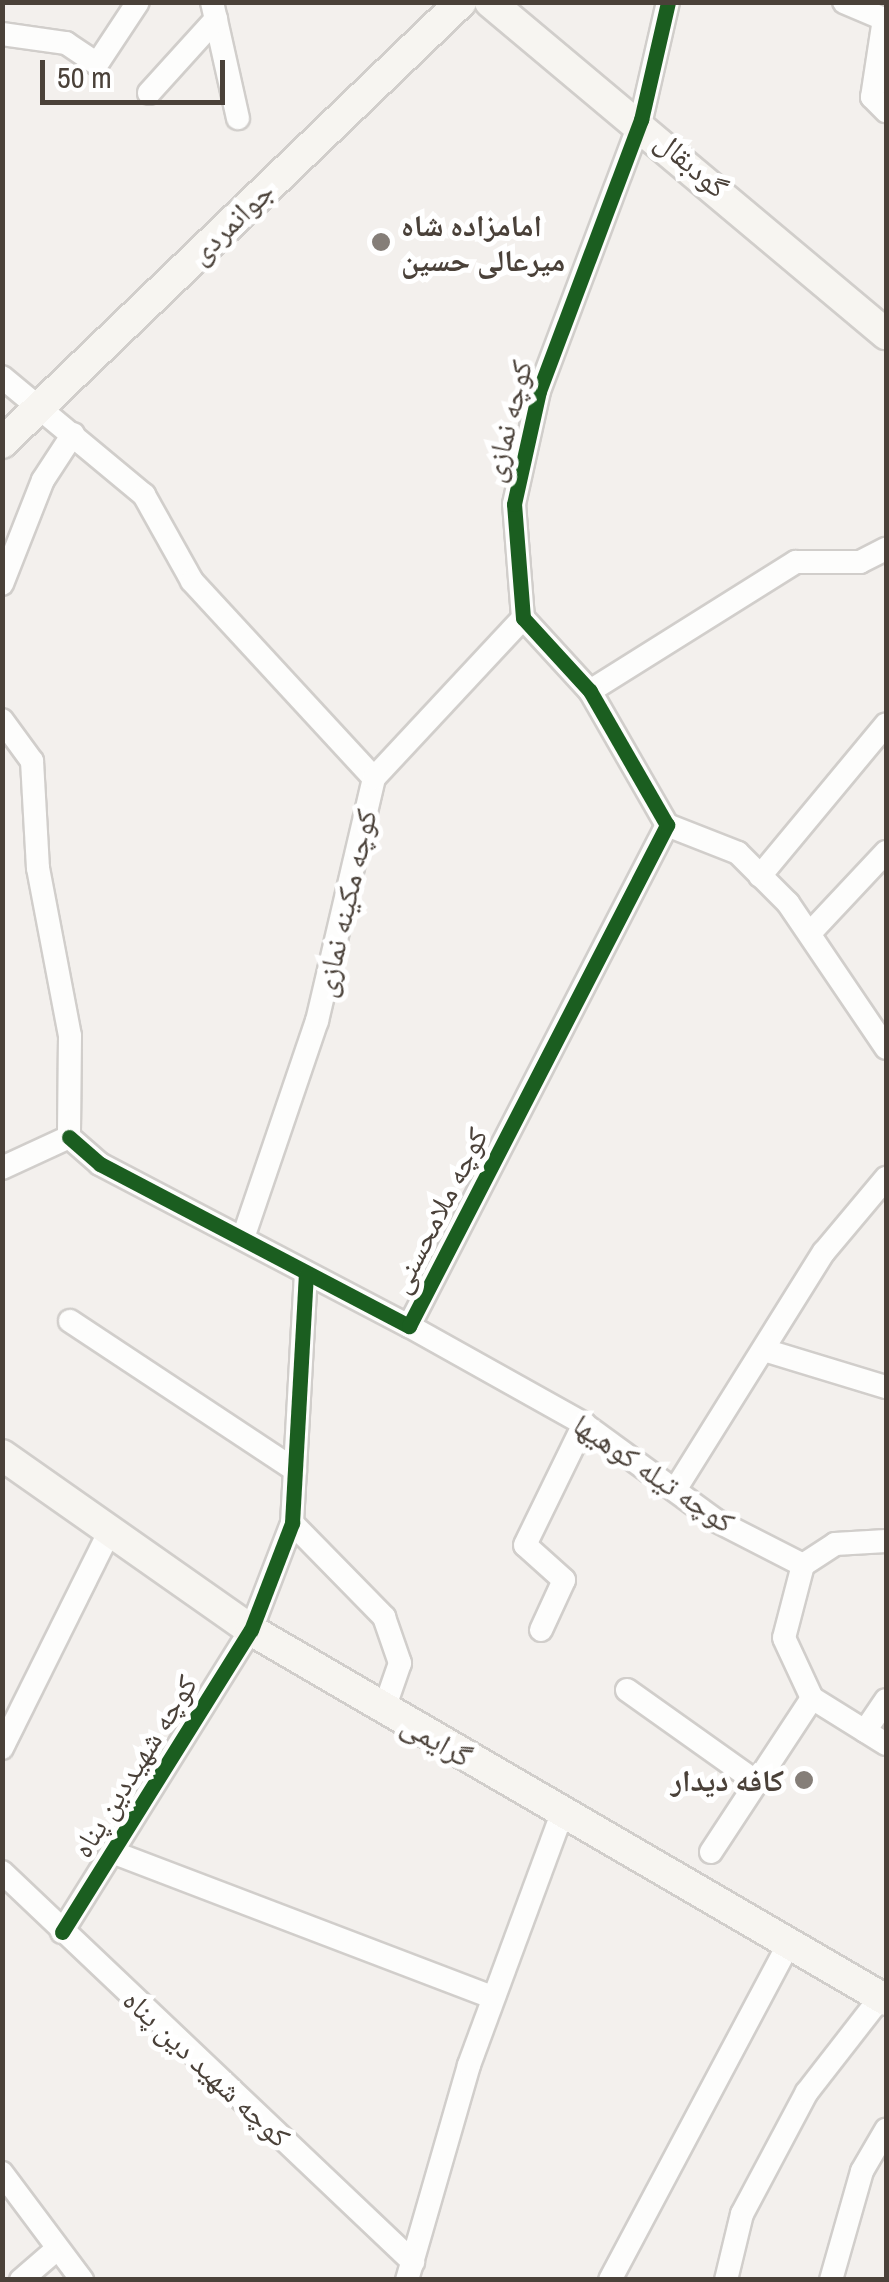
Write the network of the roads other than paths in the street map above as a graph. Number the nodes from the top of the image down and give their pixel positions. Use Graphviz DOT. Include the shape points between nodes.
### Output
graph roads {
  1 [pos="138,2"];
  2 [pos="462,2"];
  3 [pos="490,2"];
  4 [pos="668,2"];
  5 [pos="844,2"];
  6 [pos="214,11"];
  7 [pos="2,34"];
  8 [pos="149,93"];
  9 [pos="886,112"];
  10 [pos="238,118"];
  11 [pos="641,120"];
  12 [pos="886,334"];
  13 [pos="2,376"];
  14 [pos="40,406"];
  15 [pos="73,434"];
  16 [pos="2,443"];
  17 [pos="886,549"];
  18 [pos="2,584"];
  19 [pos="523,618"];
  20 [pos="590,690"];
  21 [pos="2,720"];
  22 [pos="886,724"];
  23 [pos="374,778"];
  24 [pos="667,825"];
  25 [pos="886,852"];
  26 [pos="760,876"];
  27 [pos="810,933"];
  28 [pos="886,1048"];
  29 [pos="69,1137"];
  30 [pos="2,1168"];
  31 [pos="886,1178"];
  32 [pos="244,1235"];
  33 [pos="306,1273"];
  34 [pos="70,1322"];
  35 [pos="409,1326"];
  36 [pos="764,1350"];
  37 [pos="886,1387"];
  38 [pos="584,1424"];
  39 [pos="2,1455"];
  40 [pos="294,1470"];
  41 [pos="675,1490"];
  42 [pos="292,1523"];
  43 [pos="110,1532"];
  44 [pos="886,1541"];
  45 [pos="802,1565"];
  46 [pos="251,1630"];
  47 [pos="540,1630"];
  48 [pos="627,1690"];
  49 [pos="812,1698"];
  50 [pos="886,1700"];
  51 [pos="384,1709"];
  52 [pos="865,1731"];
  53 [pos="886,1744"];
  54 [pos="2,1748"];
  55 [pos="755,1780"];
  56 [pos="562,1813"];
  57 [pos="112,1852"];
  58 [pos="711,1852"];
  59 [pos="2,1872"];
  60 [pos="62,1932"];
  61 [pos="788,1944"];
  62 [pos="878,1988"];
  63 [pos="492,1997"];
  64 [pos="886,2130"];
  65 [pos="2,2173"];
  66 [pos="57,2249"];
  67 [pos="410,2271"];
  68 [pos="21,2280"];
  69 [pos="82,2280"];
  70 [pos="610,2280"];
  71 [pos="726,2280"];
  72 [pos="831,2280"];
  1 -- 7 [label="street" via="97,64 66,43"];
  2 -- 14 [label="main road, جوانمردی"];
  3 -- 11 [label="main road, گودبقال"];
  4 -- 11 [label="street, کوچه نمازی"];
  5 -- 9 [label="street" via="884,19 872,97"];
  6 -- 8 [label="street"];
  6 -- 10 [label="street"];
  11 -- 12 [label="main road, گودبقال"];
  11 -- 19 [label="street, کوچه نمازی" via="539,391 514,504"];
  13 -- 14 [label="street"];
  14 -- 15 [label="street"];
  14 -- 16 [label="main road, جوانمردی"];
  15 -- 18 [label="street" via="43,480"];
  15 -- 23 [label="street" via="144,494 192,581"];
  17 -- 20 [label="street" via="860,562 796,562"];
  19 -- 20 [label="street"];
  19 -- 23 [label="street, کوچه مکینه نمازی"];
  20 -- 24 [label="street"];
  21 -- 29 [label="street" via="32,760 38,868 70,1036"];
  22 -- 26 [label="street"];
  23 -- 32 [label="street, کوچه مکینه نمازی" via="324,994"];
  24 -- 26 [label="street" via="738,853"];
  24 -- 35 [label="street, کوچه ملامحسنی"];
  25 -- 27 [label="street"];
  26 -- 27 [label="street"];
  27 -- 28 [label="street"];
  29 -- 30 [label="street"];
  29 -- 32 [label="street, کوچه ملامحسنی" via="100,1164"];
  31 -- 36 [label="street" via="824,1252"];
  32 -- 33 [label="street, کوچه ملامحسنی"];
  33 -- 35 [label="street, کوچه ملامحسنی"];
  33 -- 40 [label="street, کوچه شهیددین پناه"];
  34 -- 40 [label="street"];
  35 -- 38 [label="street, کوچه تیله کوهیها"];
  36 -- 37 [label="street"];
  36 -- 41 [label="street"];
  38 -- 41 [label="street, کوچه تیله کوهیها"];
  38 -- 47 [label="street" via="525,1545 564,1580"];
  39 -- 43 [label="main road, گرایمی"];
  40 -- 42 [label="street, کوچه شهیددین پناه"];
  41 -- 45 [label="street, کوچه تیله کوهیها"];
  42 -- 46 [label="street, کوچه شهیددین پناه"];
  42 -- 51 [label="street" via="384,1617 400,1663"];
  43 -- 46 [label="main road, گرایمی"];
  43 -- 54 [label="street"];
  44 -- 45 [label="street" via="836,1544"];
  45 -- 49 [label="street" via="784,1638"];
  46 -- 51 [label="main road, گرایمی"];
  46 -- 57 [label="street, کوچه شهیددین پناه"];
  48 -- 55 [label="street"];
  49 -- 52 [label="street"];
  49 -- 55 [label="street"];
  50 -- 52 [label="street"];
  51 -- 56 [label="main road, گرایمی"];
  52 -- 53 [label="street"];
  55 -- 58 [label="street"];
  56 -- 61 [label="main road, گرایمی"];
  56 -- 63 [label="street"];
  57 -- 60 [label="street, کوچه شهیددین پناه"];
  57 -- 63 [label="street"];
  59 -- 60 [label="street, کوچه شهید دین پناه"];
  60 -- 67 [label="street, کوچه شهید دین پناه"];
  61 -- 62 [label="main road, گرایمی"];
  61 -- 70 [label="street"];
  62 -- 71 [label="street" via="807,2092 742,2214"];
  63 -- 67 [label="street"];
  64 -- 72 [label="street" via="862,2171"];
  65 -- 66 [label="street"];
  66 -- 68 [label="street"];
  66 -- 69 [label="street"];
}
